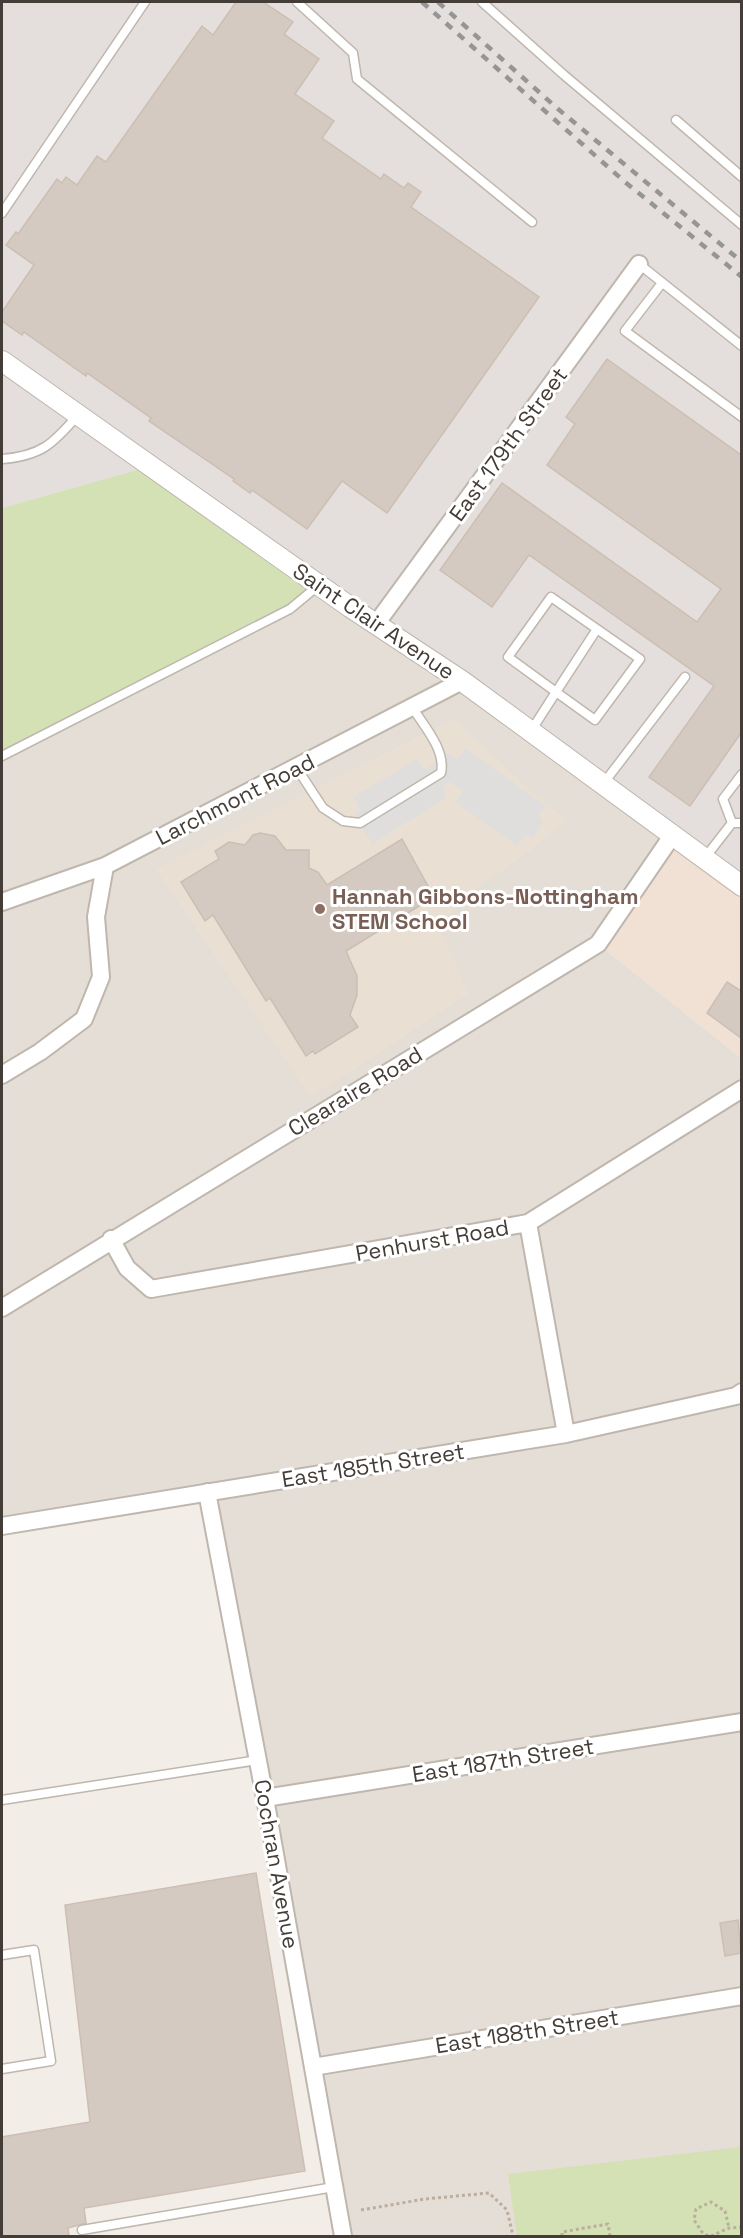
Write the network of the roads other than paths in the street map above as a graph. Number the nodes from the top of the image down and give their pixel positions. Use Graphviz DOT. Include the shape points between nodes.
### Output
graph roads {
  1 [pos="145,2"];
  2 [pos="297,2"];
  3 [pos="482,2"];
  4 [pos="676,120"];
  5 [pos="741,177"];
  6 [pos="2,213"];
  7 [pos="532,222"];
  8 [pos="741,225"];
  9 [pos="639,264"];
  10 [pos="662,283"];
  11 [pos="741,346"];
  12 [pos="2,361"];
  13 [pos="78,415"];
  14 [pos="741,417"];
  15 [pos="2,459"];
  16 [pos="319,585"];
  17 [pos="376,624"];
  18 [pos="597,629"];
  19 [pos="685,677"];
  20 [pos="462,681"];
  21 [pos="556,692"];
  22 [pos="412,707"];
  23 [pos="531,731"];
  24 [pos="2,756"];
  25 [pos="296,767"];
  26 [pos="741,774"];
  27 [pos="602,785"];
  28 [pos="732,822"];
  29 [pos="741,823"];
  30 [pos="672,837"];
  31 [pos="704,859"];
  32 [pos="105,866"];
  33 [pos="741,886"];
  34 [pos="2,902"];
  35 [pos="2,1075"];
  36 [pos="741,1089"];
  37 [pos="528,1223"];
  38 [pos="111,1239"];
  39 [pos="2,1308"];
  40 [pos="741,1392"];
  41 [pos="566,1434"];
  42 [pos="207,1492"];
  43 [pos="2,1526"];
  44 [pos="741,1722"];
  45 [pos="258,1760"];
  46 [pos="265,1798"];
  47 [pos="2,1800"];
  48 [pos="2,1955"];
  49 [pos="741,1996"];
  50 [pos="313,2067"];
  51 [pos="2,2069"];
  52 [pos="334,2187"];
  53 [pos="82,2230"];
  54 [pos="343,2236"];
  1 -- 6 [label="lane"];
  2 -- 7 [label="lane" via="353,53 357,79"];
  3 -- 8 [label="lane"];
  4 -- 5 [label="lane"];
  9 -- 10 [label="lane"];
  9 -- 17 [label="street, East 179th Street"];
  10 -- 11 [label="lane"];
  10 -- 14 [label="lane" via="625,331"];
  12 -- 13 [label="street, Saint Clair Avenue"];
  13 -- 15 [label="lane" via="55,441 39,452"];
  13 -- 16 [label="street, Saint Clair Avenue"];
  16 -- 17 [label="street, Saint Clair Avenue"];
  16 -- 24 [label="lane" via="290,609"];
  17 -- 20 [label="street, Saint Clair Avenue"];
  18 -- 21 [label="lane"];
  18 -- 21 [label="lane" via="640,659 595,720"];
  18 -- 21 [label="lane" via="551,597 508,657"];
  19 -- 27 [label="lane"];
  20 -- 22 [label="street, Larchmont Road"];
  20 -- 23 [label="street, Saint Clair Avenue"];
  21 -- 23 [label="lane"];
  22 -- 25 [label="street, Larchmont Road"];
  22 -- 25 [label="lane" via="435,744 443,764 441,773 360,823 343,821 323,808"];
  23 -- 27 [label="street, Saint Clair Avenue"];
  25 -- 32 [label="street, Larchmont Road"];
  26 -- 28 [label="lane" via="723,800"];
  27 -- 30 [label="street, Saint Clair Avenue"];
  28 -- 29 [label="lane"];
  28 -- 31 [label="lane"];
  30 -- 31 [label="street, Saint Clair Avenue"];
  30 -- 38 [label="street, Clearaire Road" via="598,944"];
  31 -- 33 [label="street, Saint Clair Avenue"];
  32 -- 34 [label="street, Larchmont Road"];
  32 -- 35 [label="street" via="96,917 101,977 84,1019"];
  36 -- 37 [label="street, Penhurst Road"];
  37 -- 38 [label="street, Penhurst Road" via="151,1289 127,1268"];
  37 -- 41 [label="street"];
  38 -- 39 [label="street, Clearaire Road"];
  40 -- 41 [label="street, East 185th Street"];
  41 -- 42 [label="street, East 185th Street"];
  42 -- 43 [label="street, East 185th Street"];
  42 -- 45 [label="street, Cochran Avenue"];
  44 -- 46 [label="street, East 187th Street"];
  45 -- 46 [label="street, Cochran Avenue"];
  45 -- 47 [label="lane"];
  46 -- 50 [label="street, Cochran Avenue"];
  48 -- 51 [label="lane" via="34,1950 51,2061"];
  49 -- 50 [label="street, East 188th Street"];
  50 -- 52 [label="street, Cochran Avenue"];
  52 -- 53 [label="lane"];
  52 -- 54 [label="street, Cochran Avenue"];
}
